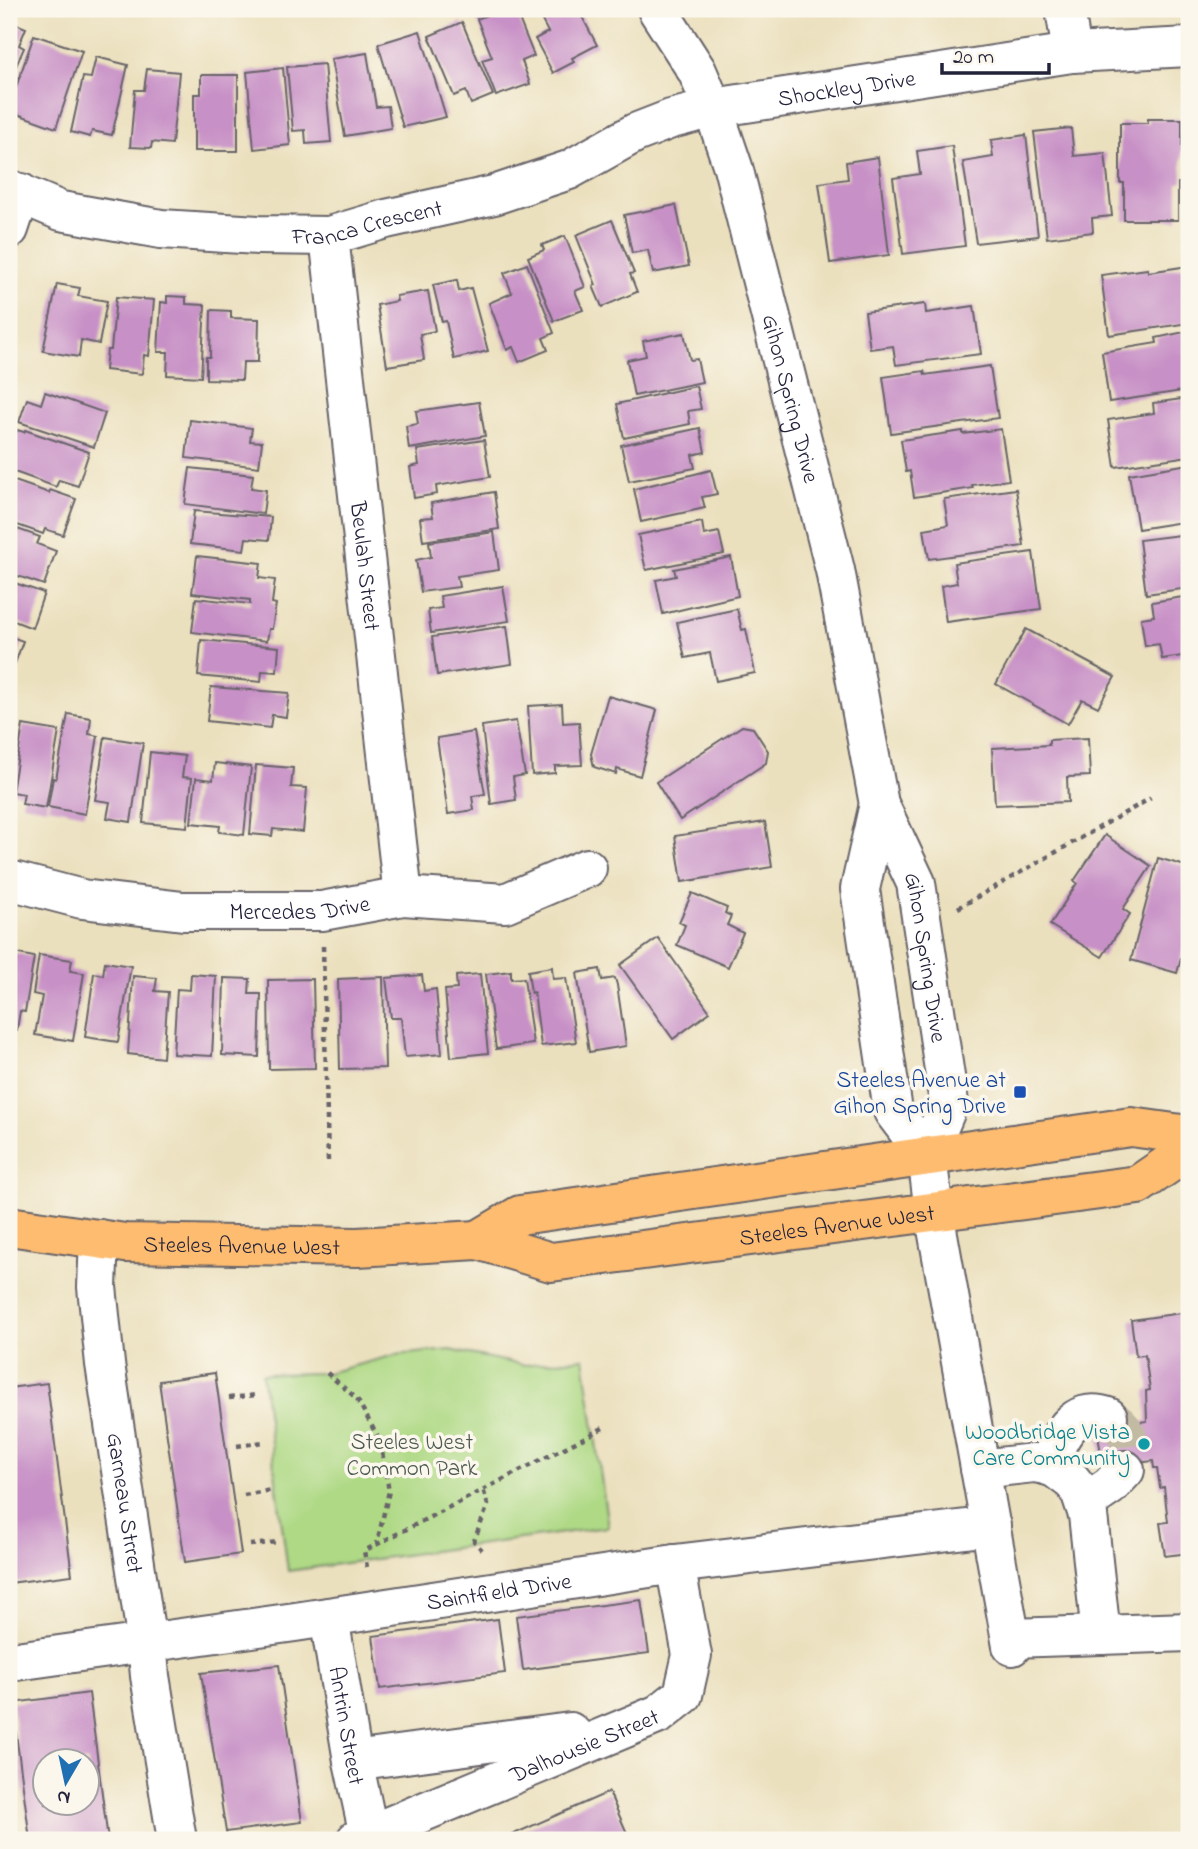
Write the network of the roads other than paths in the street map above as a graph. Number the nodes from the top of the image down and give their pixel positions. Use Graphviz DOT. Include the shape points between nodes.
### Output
graph roads {
  1 [pos="657,9"];
  2 [pos="1065,9"];
  3 [pos="1189,47"];
  4 [pos="1072,52"];
  5 [pos="713,108"];
  6 [pos="15,191"];
  7 [pos="9,229"];
  8 [pos="328,236"];
  9 [pos="879,804"];
  10 [pos="587,868"];
  11 [pos="9,880"];
  12 [pos="403,896"];
  13 [pos="1189,1135"];
  14 [pos="1189,1150"];
  15 [pos="928,1156"];
  16 [pos="934,1212"];
  17 [pos="9,1226"];
  18 [pos="99,1240"];
  19 [pos="478,1240"];
  20 [pos="1108,1417"];
  21 [pos="1048,1466"];
  22 [pos="981,1469"];
  23 [pos="1125,1471"];
  24 [pos="1085,1503"];
  25 [pos="991,1526"];
  26 [pos="675,1564"];
  27 [pos="329,1616"];
  28 [pos="1189,1632"];
  29 [pos="1101,1635"];
  30 [pos="147,1643"];
  31 [pos="9,1662"];
  32 [pos="582,1744"];
  33 [pos="353,1761"];
  34 [pos="362,1838"];
  35 [pos="177,1840"];
  1 -- 5 [label="street, Gihon Spring Drive" via="697,71"];
  2 -- 4 [label="street"];
  3 -- 4 [label="street, Shockley Drive"];
  4 -- 5 [label="street, Shockley Drive"];
  5 -- 8 [label="street, Franca Crescent" via="635,133 569,170 494,195"];
  5 -- 9 [label="street, Gihon Spring Drive" via="733,167 835,570"];
  6 -- 7 [label="street"];
  6 -- 8 [label="street, Franca Crescent" via="61,211 161,229"];
  8 -- 12 [label="street, Beulah Street"];
  9 -- 15 [label="street, Gihon Spring Drive" via="916,883 948,1103"];
  9 -- 15 [label="street, Gihon Spring Drive" via="860,889 893,1111"];
  10 -- 12 [label="street, Mercedes Drive" via="505,903"];
  11 -- 12 [label="street, Mercedes Drive" via="82,899 183,911 322,911"];
  13 -- 15 [label="main road, Steeles Avenue West" via="1131,1127"];
  14 -- 16 [label="main road, Steeles Avenue West" via="1138,1185"];
  15 -- 16 [label="street, Gihon Spring Drive"];
  15 -- 19 [label="main road, Steeles Avenue West" via="520,1214"];
  16 -- 19 [label="main road, Steeles Avenue West" via="551,1262"];
  16 -- 22 [label="street, Gihon Spring Drive"];
  17 -- 18 [label="main road, Steeles Avenue West"];
  18 -- 19 [label="main road, Steeles Avenue West" via="357,1247"];
  18 -- 30 [label="street, Garneau Strret" via="97,1287 106,1364"];
  20 -- 21 [label="street" via="1090,1415 1073,1421 1058,1439"];
  21 -- 22 [label="street" via="1034,1463"];
  21 -- 24 [label="street" via="1072,1481"];
  22 -- 25 [label="street, Gihon Spring Drive"];
  23 -- 24 [label="street"];
  24 -- 29 [label="street"];
  25 -- 26 [label="street, Saintfield Drive"];
  25 -- 29 [label="street, Gihon Spring Drive" via="1012,1642"];
  26 -- 27 [label="street, Saintfield Drive"];
  26 -- 32 [label="street, Dalhousie Street" via="692,1655 683,1695 659,1714"];
  27 -- 30 [label="street, Saintfield Drive"];
  27 -- 33 [label="street, Antrin Street"];
  28 -- 29 [label="street"];
  30 -- 31 [label="street, Saintfield Drive"];
  30 -- 35 [label="street, Garneau Strret"];
  32 -- 33 [label="street" via="570,1732"];
  32 -- 34 [label="street, Dalhousie Street"];
  33 -- 34 [label="street, Antrin Street"];
}
